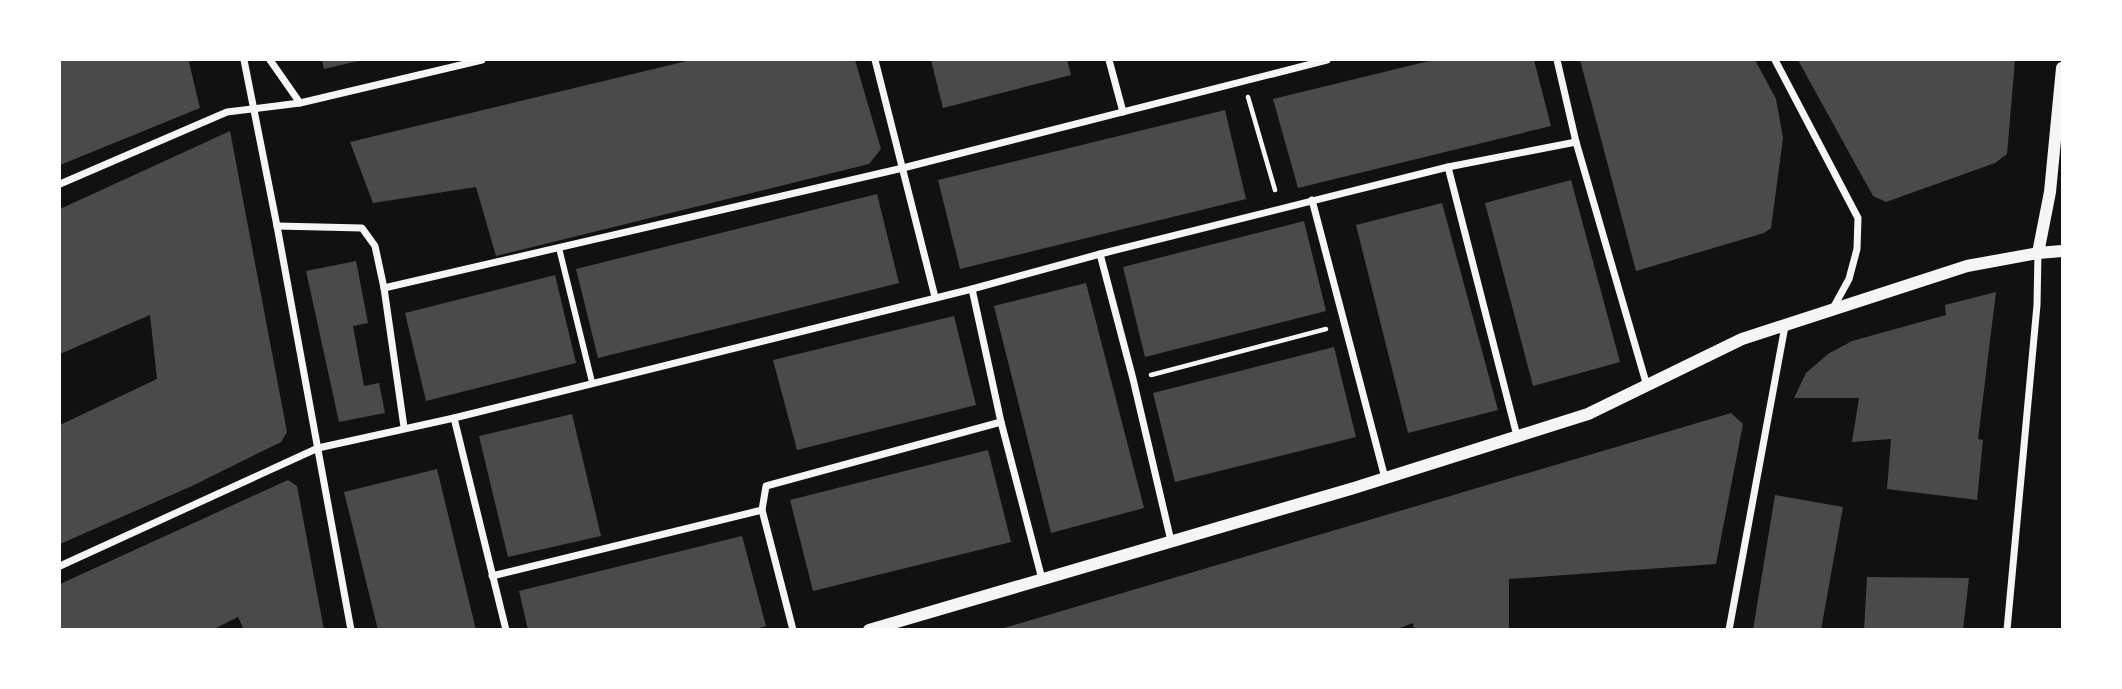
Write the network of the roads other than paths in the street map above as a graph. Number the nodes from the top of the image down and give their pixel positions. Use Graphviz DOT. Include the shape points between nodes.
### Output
graph roads {
  1 [pos="244,60"];
  2 [pos="270,60"];
  3 [pos="482,60"];
  4 [pos="875,60"];
  5 [pos="1109,60"];
  6 [pos="1327,60"];
  7 [pos="1556,60"];
  8 [pos="1775,60"];
  9 [pos="2063,68"];
  10 [pos="300,103"];
  11 [pos="254,108"];
  12 [pos="1122,111"];
  13 [pos="1576,142"];
  14 [pos="2059,150"];
  15 [pos="1448,167"];
  16 [pos="903,168"];
  17 [pos="60,184"];
  18 [pos="1312,200"];
  19 [pos="277,226"];
  20 [pos="559,248"];
  21 [pos="2063,251"];
  22 [pos="2038,253"];
  23 [pos="1100,254"];
  24 [pos="384,288"];
  25 [pos="972,289"];
  26 [pos="934,297"];
  27 [pos="1831,311"];
  28 [pos="1785,326"];
  29 [pos="592,382"];
  30 [pos="1647,386"];
  31 [pos="454,418"];
  32 [pos="1001,422"];
  33 [pos="404,427"];
  34 [pos="1517,436"];
  35 [pos="318,448"];
  36 [pos="1385,478"];
  37 [pos="762,509"];
  38 [pos="1171,541"];
  39 [pos="60,566"];
  40 [pos="492,576"];
  41 [pos="1042,579"];
  42 [pos="351,629"];
  43 [pos="506,629"];
  44 [pos="793,629"];
  45 [pos="874,629"];
  46 [pos="1729,629"];
  47 [pos="2007,629"];
  1 -- 11 [label="street"];
  2 -- 10 [label="street"];
  3 -- 10 [label="street"];
  4 -- 16 [label="street"];
  5 -- 12 [label="street"];
  6 -- 12 [label="street"];
  7 -- 13 [label="street"];
  8 -- 27 [label="street" via="1858,218 1857,249 1849,279"];
  9 -- 14 [label="street"];
  10 -- 11 [label="street"];
  11 -- 17 [label="street" via="227,112"];
  11 -- 19 [label="street"];
  12 -- 16 [label="street"];
  13 -- 15 [label="street"];
  13 -- 30 [label="street"];
  14 -- 22 [label="street"];
  15 -- 18 [label="street"];
  15 -- 34 [label="street"];
  16 -- 20 [label="street"];
  16 -- 26 [label="street"];
  18 -- 23 [label="street"];
  18 -- 36 [label="street"];
  19 -- 24 [label="street" via="362,228 375,247"];
  19 -- 35 [label="street"];
  20 -- 24 [label="street"];
  20 -- 29 [label="street"];
  21 -- 22 [label="street"];
  22 -- 27 [label="street" via="1967,266"];
  22 -- 47 [label="street"];
  23 -- 25 [label="street"];
  23 -- 38 [label="street"];
  24 -- 33 [label="street"];
  25 -- 26 [label="street"];
  25 -- 32 [label="street"];
  26 -- 29 [label="street"];
  27 -- 28 [label="street"];
  28 -- 30 [label="street" via="1732,344"];
  28 -- 46 [label="street"];
  29 -- 31 [label="street"];
  30 -- 34 [label="street" via="1597,410"];
  31 -- 33 [label="street"];
  31 -- 40 [label="street"];
  32 -- 37 [label="street" via="766,486"];
  32 -- 41 [label="street"];
  33 -- 35 [label="street"];
  34 -- 36 [label="street"];
  35 -- 39 [label="street"];
  35 -- 42 [label="street"];
  36 -- 38 [label="street"];
  37 -- 40 [label="street"];
  37 -- 44 [label="street"];
  38 -- 41 [label="street"];
  40 -- 43 [label="street"];
  41 -- 45 [label="street"];
}
